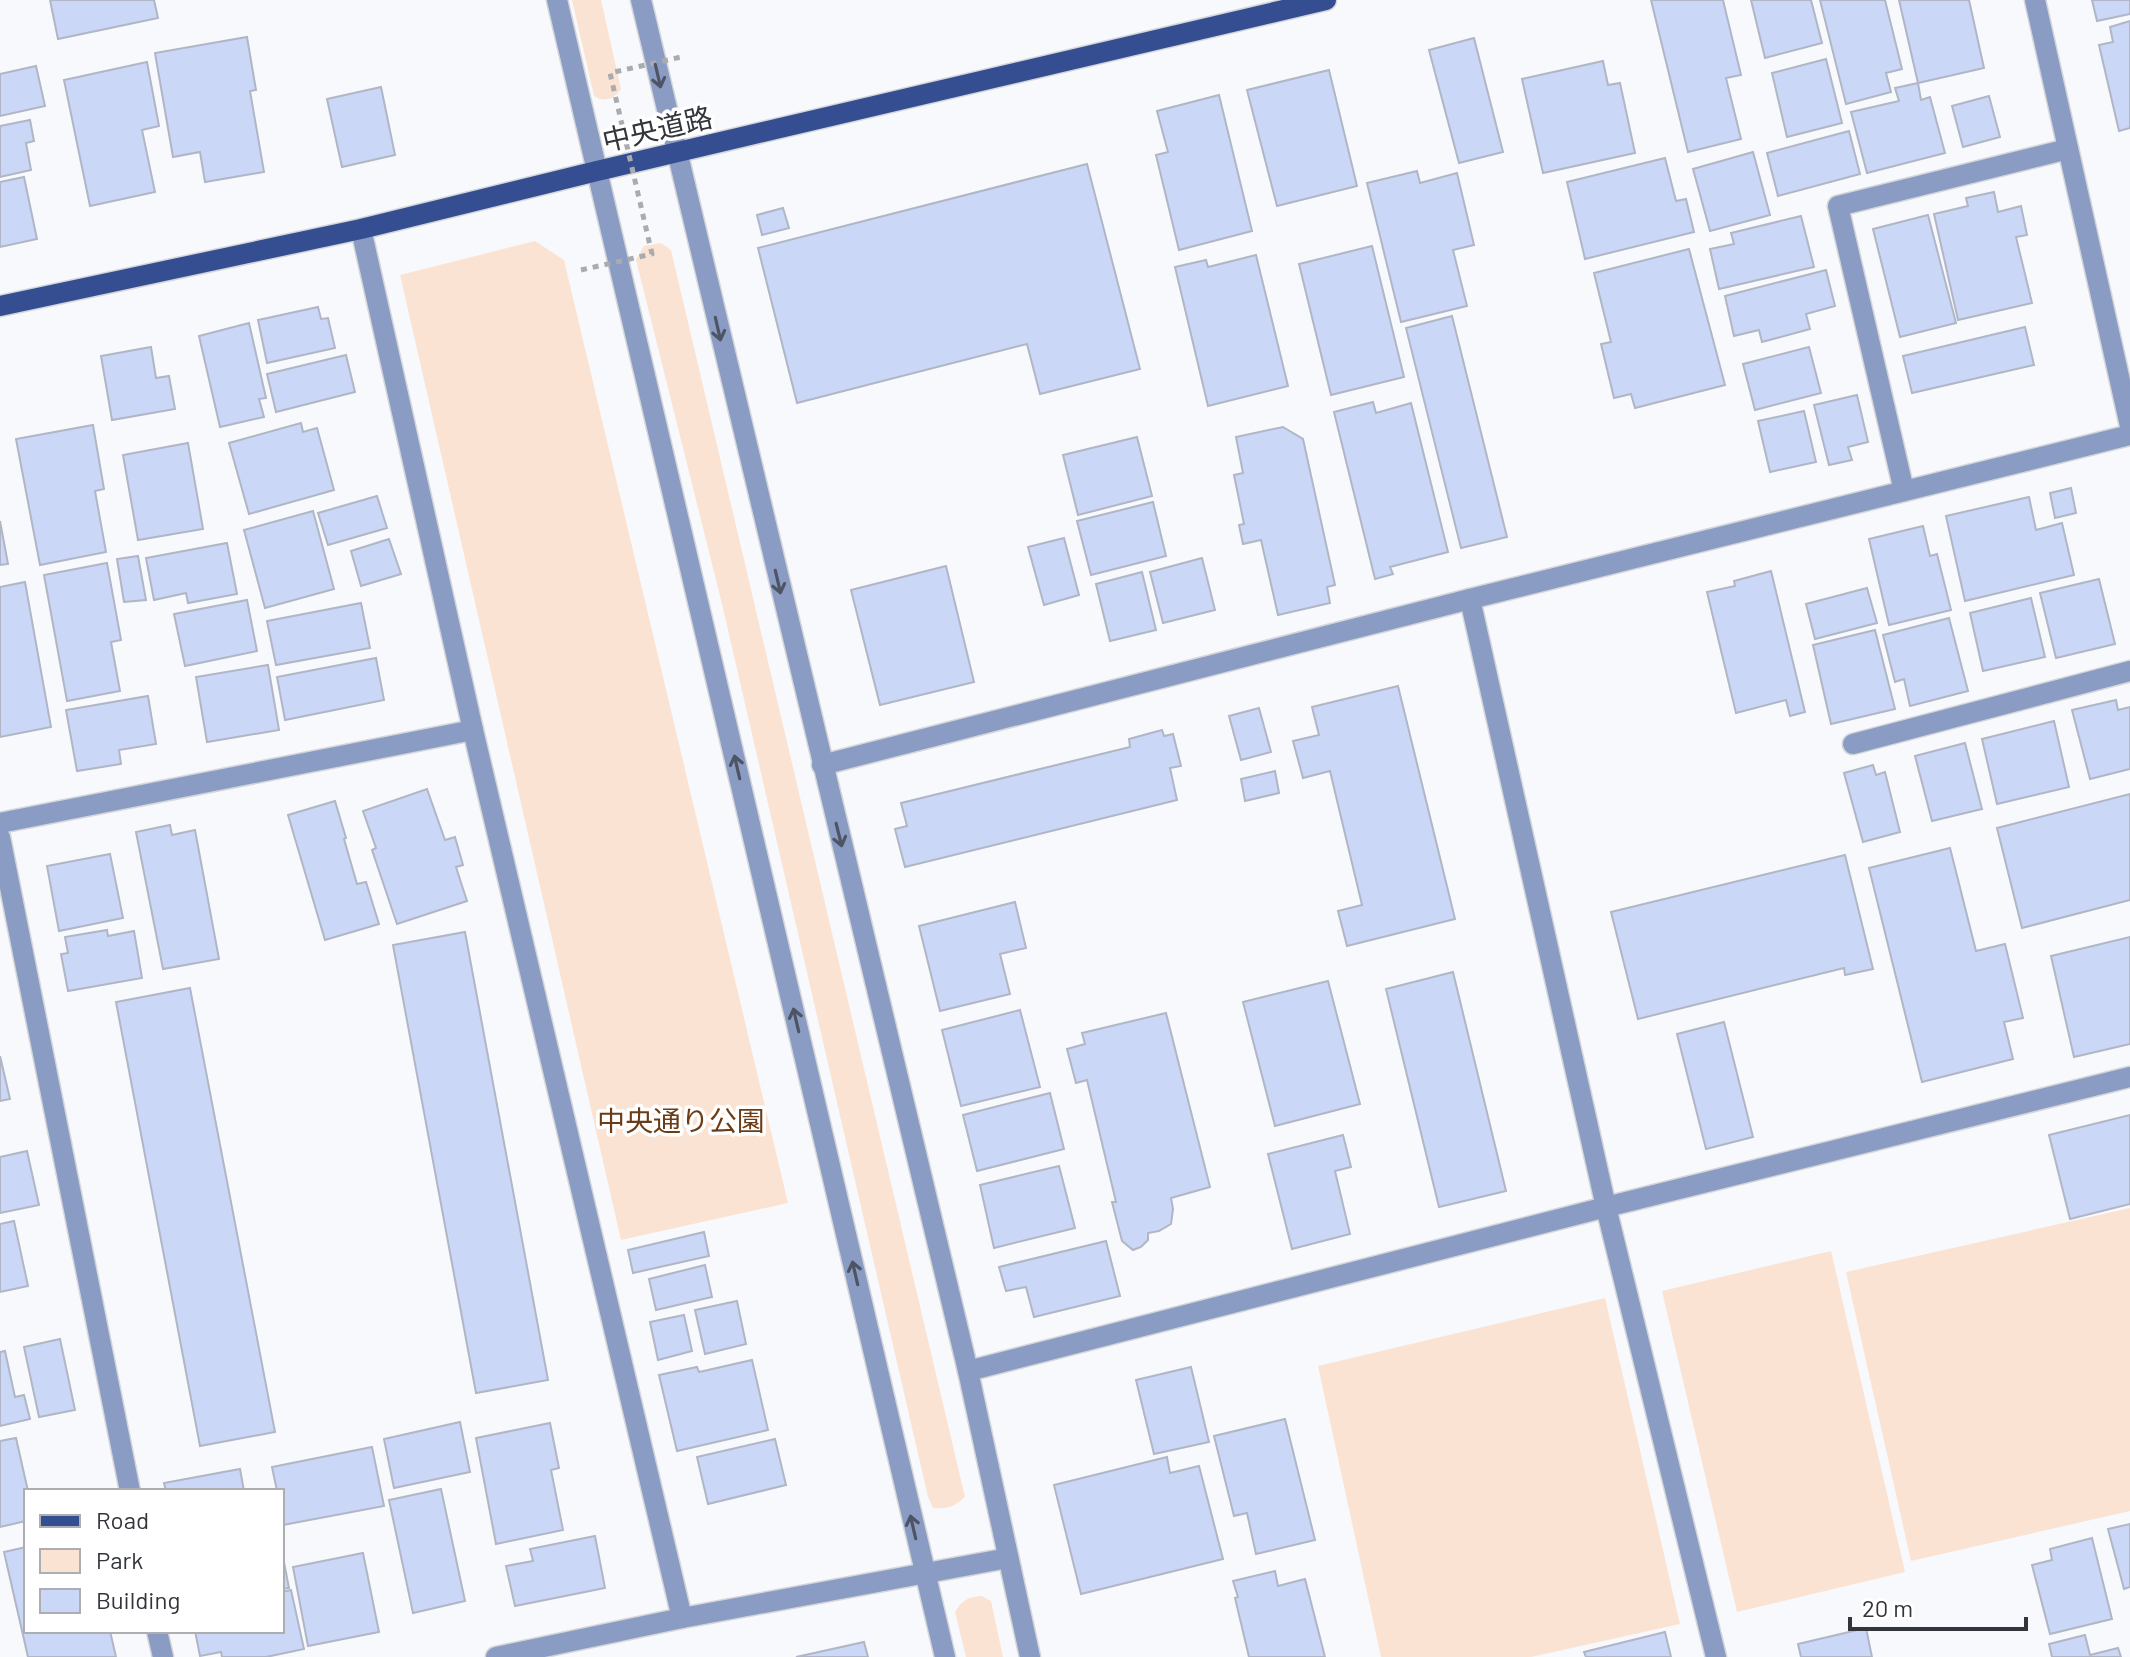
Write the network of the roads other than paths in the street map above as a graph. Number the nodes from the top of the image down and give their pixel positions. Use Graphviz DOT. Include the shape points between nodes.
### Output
graph roads {
  1 [pos="557,0"];
  2 [pos="641,0"];
  3 [pos="1326,0"];
  4 [pos="2035,0"];
  5 [pos="2068,149"];
  6 [pos="676,153"];
  7 [pos="597,171"];
  8 [pos="361,229"];
  9 [pos="0,306"];
  10 [pos="2130,426"];
  11 [pos="2130,435"];
  12 [pos="1904,491"];
  13 [pos="1470,599"];
  14 [pos="2130,671"];
  15 [pos="473,730"];
  16 [pos="1853,744"];
  17 [pos="822,765"];
  18 [pos="0,823"];
  19 [pos="0,837"];
  20 [pos="2130,1077"];
  21 [pos="1606,1207"];
  22 [pos="968,1371"];
  23 [pos="130,1489"];
  24 [pos="1008,1558"];
  25 [pos="924,1573"];
  26 [pos="682,1618"];
  27 [pos="157,1633"];
  28 [pos="541,1652"];
  29 [pos="163,1657"];
  30 [pos="496,1657"];
  31 [pos="945,1657"];
  32 [pos="1030,1657"];
  33 [pos="1716,1657"];
  1 -- 7 [label="street"];
  2 -- 6 [label="street, one-way"];
  3 -- 6 [label="main road, 中央道路"];
  4 -- 5 [label="street"];
  5 -- 10 [label="street"];
  5 -- 12 [label="street" via="1838,206"];
  6 -- 7 [label="main road, 中央道路"];
  6 -- 17 [label="street, one-way"];
  7 -- 8 [label="main road, 中央道路"];
  25 -- 7 [label="street, one-way"];
  8 -- 9 [label="main road, 中央道路"];
  8 -- 15 [label="street"];
  11 -- 12 [label="street"];
  12 -- 13 [label="street"];
  13 -- 17 [label="street"];
  13 -- 21 [label="street"];
  14 -- 16 [label="street"];
  15 -- 18 [label="street"];
  15 -- 26 [label="street"];
  17 -- 22 [label="street, one-way"];
  19 -- 23 [label="street"];
  20 -- 21 [label="street"];
  21 -- 22 [label="street"];
  21 -- 33 [label="street"];
  22 -- 24 [label="street"];
  24 -- 25 [label="street"];
  24 -- 32 [label="street"];
  25 -- 26 [label="street"];
  25 -- 31 [label="street"];
  26 -- 28 [label="street"];
  27 -- 29 [label="street"];
  28 -- 30 [label="street"];
}
